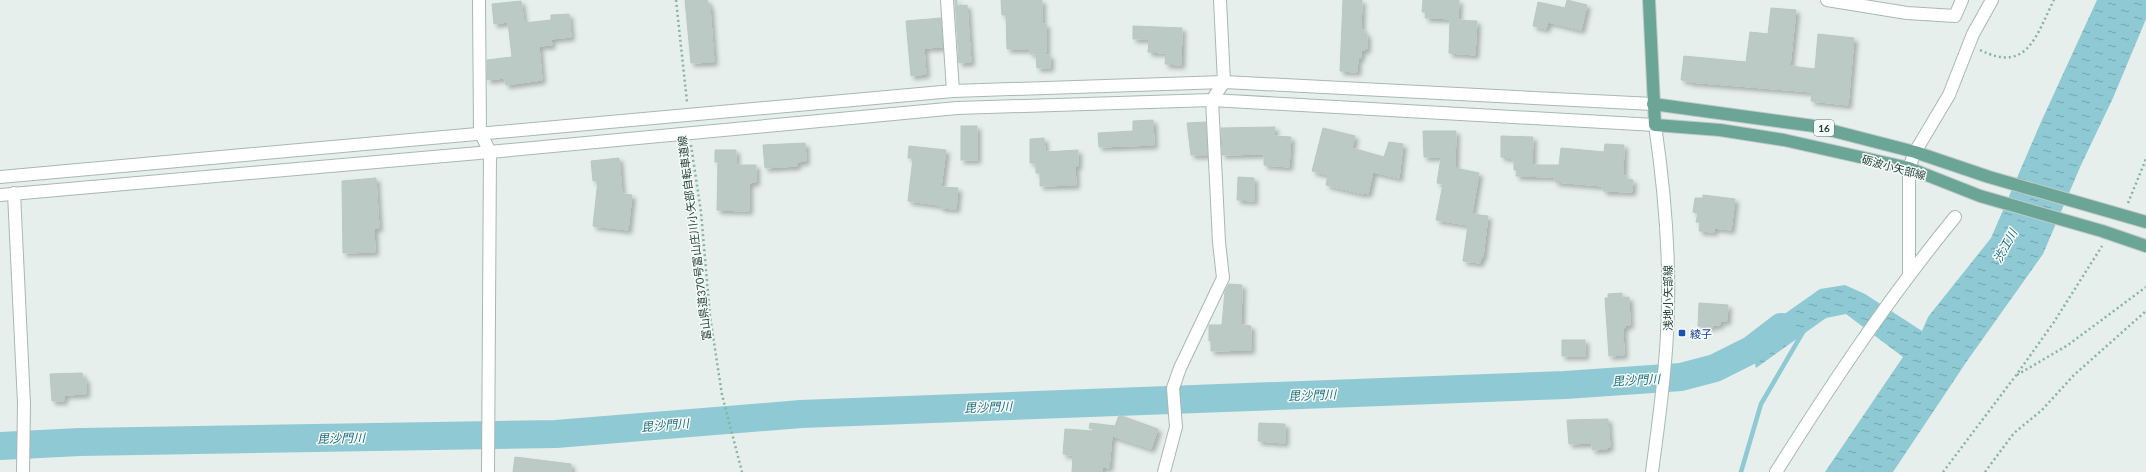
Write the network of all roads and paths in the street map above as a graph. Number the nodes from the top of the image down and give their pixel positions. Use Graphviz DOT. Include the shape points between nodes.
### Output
graph roads {
  1 [pos="480,0"];
  2 [pos="676,0"];
  3 [pos="947,0"];
  4 [pos="1220,0"];
  5 [pos="1649,0"];
  6 [pos="1827,0"];
  7 [pos="1962,0"];
  8 [pos="1992,0"];
  9 [pos="2054,0"];
  10 [pos="1969,44"];
  11 [pos="1224,82"];
  12 [pos="953,91"];
  13 [pos="1212,100"];
  14 [pos="1653,104"];
  15 [pos="689,114"];
  16 [pos="1655,125"];
  17 [pos="480,132"];
  18 [pos="690,134"];
  19 [pos="490,152"];
  20 [pos="1915,152"];
  21 [pos="2146,158"];
  22 [pos="1909,168"];
  23 [pos="0,177"];
  24 [pos="14,193"];
  25 [pos="0,195"];
  26 [pos="2118,214"];
  27 [pos="1955,217"];
  28 [pos="2146,222"];
  29 [pos="2102,246"];
  30 [pos="2146,246"];
  31 [pos="1909,274"];
  32 [pos="2146,287"];
  33 [pos="2146,311"];
  34 [pos="2015,376"];
  35 [pos="488,469"];
  36 [pos="23,472"];
  37 [pos="742,472"];
  38 [pos="1164,472"];
  39 [pos="1652,472"];
  40 [pos="1776,472"];
  41 [pos="1943,472"];
  42 [pos="1985,472"];
  1 -- 17 [label="street"];
  2 -- 15 [label="path"];
  3 -- 12 [label="street"];
  4 -- 11 [label="street"];
  5 -- 14 [label="main road"];
  6 -- 7 [label="street" via="1955,16"];
  8 -- 10 [label="street"];
  9 -- 10 [label="path" via="2030,47 2009,59 1993,56"];
  10 -- 20 [label="street" via="1949,95"];
  11 -- 12 [label="street"];
  11 -- 13 [label="street"];
  11 -- 14 [label="street"];
  12 -- 15 [label="street"];
  13 -- 16 [label="street"];
  13 -- 18 [label="street" via="957,108"];
  13 -- 38 [label="street" via="1223,278 1173,388 1176,427"];
  14 -- 16 [label="main road"];
  14 -- 20 [label="main road, 砺波小矢部線 / 16" via="1814,126"];
  15 -- 17 [label="street"];
  16 -- 22 [label="main road, 砺波小矢部線 / 16" via="1720,130 1784,140"];
  16 -- 39 [label="street, 浅地小矢部線" via="1668,245 1668,333"];
  17 -- 19 [label="street"];
  17 -- 23 [label="street"];
  18 -- 19 [label="street"];
  18 -- 37 [label="path, 富山県道370号富山庄川小矢部自転車道線" via="710,316 722,395"];
  19 -- 24 [label="street"];
  19 -- 35 [label="street"];
  20 -- 22 [label="street"];
  20 -- 26 [label="main road, 砺波小矢部線 / 16" via="1989,177"];
  21 -- 26 [label="path"];
  22 -- 30 [label="main road, 砺波小矢部線 / 16" via="1980,196"];
  22 -- 31 [label="street"];
  24 -- 25 [label="street"];
  24 -- 36 [label="street" via="24,404"];
  26 -- 28 [label="main road, 砺波小矢部線 / 16"];
  27 -- 31 [label="street"];
  29 -- 34 [label="path" via="2054,322"];
  31 -- 40 [label="street" via="1831,384"];
  32 -- 34 [label="path" via="2068,345"];
  33 -- 42 [label="path" via="2074,375 2042,410 2014,433"];
  34 -- 41 [label="path"];
}
